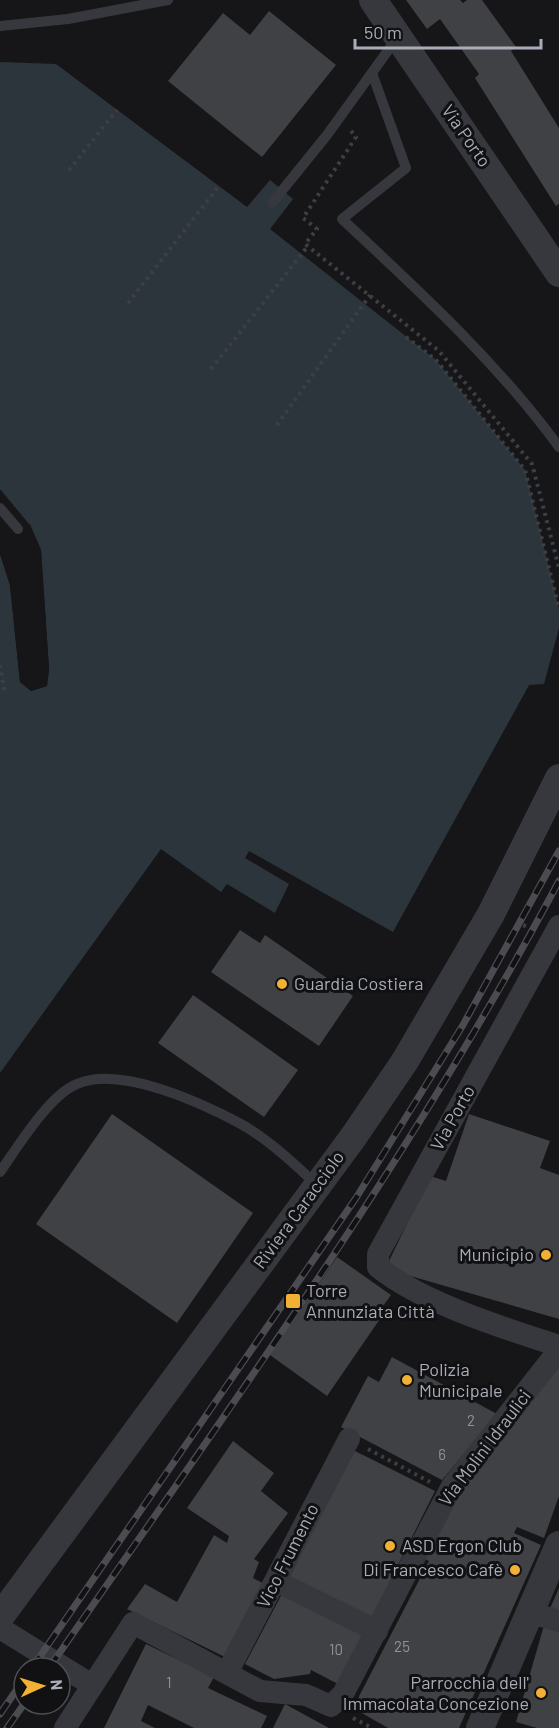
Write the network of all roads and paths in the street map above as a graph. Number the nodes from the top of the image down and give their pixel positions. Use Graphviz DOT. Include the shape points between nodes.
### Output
graph roads {
  1 [pos="168,0"];
  2 [pos="373,0"];
  3 [pos="0,26"];
  4 [pos="397,38"];
  5 [pos="372,73"];
  6 [pos="117,110"];
  7 [pos="339,119"];
  8 [pos="69,170"];
  9 [pos="219,186"];
  10 [pos="272,203"];
  11 [pos="308,246"];
  12 [pos="559,273"];
  13 [pos="370,295"];
  14 [pos="128,303"];
  15 [pos="406,337"];
  16 [pos="211,369"];
  17 [pos="277,425"];
  18 [pos="559,447"];
  19 [pos="0,508"];
  20 [pos="18,529"];
  21 [pos="559,568"];
  22 [pos="559,609"];
  23 [pos="0,665"];
  24 [pos="5,694"];
  25 [pos="559,778"];
  26 [pos="513,922"];
  27 [pos="550,929"];
  28 [pos="0,1172"];
  29 [pos="316,1184"];
  30 [pos="559,1348"];
  31 [pos="348,1439"];
  32 [pos="433,1483"];
  33 [pos="559,1547"];
  34 [pos="276,1581"];
  35 [pos="531,1613"];
  36 [pos="0,1617"];
  37 [pos="559,1621"];
  38 [pos="0,1628"];
  39 [pos="377,1631"];
  40 [pos="227,1673"];
  41 [pos="92,1685"];
  42 [pos="359,1721"];
  43 [pos="64,1728"];
  44 [pos="372,1728"];
  45 [pos="480,1728"];
  1 -- 3 [label="lane" via="68,19"];
  2 -- 4 [label="street, Via Porto"];
  4 -- 5 [label="lane"];
  4 -- 12 [label="street, Via Porto"];
  5 -- 7 [label="lane"];
  5 -- 18 [label="lane" via="406,168 342,219 441,313 528,405"];
  6 -- 8 [label="path"];
  7 -- 10 [label="lane"];
  7 -- 11 [label="path" via="356,137 303,218 317,229 305,244"];
  9 -- 14 [label="path"];
  11 -- 13 [label="path"];
  11 -- 16 [label="path"];
  13 -- 17 [label="path"];
  13 -- 21 [label="path" via="439,351 532,464"];
  15 -- 22 [label="path" via="436,360 525,470"];
  19 -- 20 [label="lane"];
  23 -- 24 [label="path"];
  25 -- 29 [label="street, Riviera Caracciolo" via="491,914 436,1011 354,1136"];
  26 -- 27 [label="path"];
  27 -- 30 [label="street, Via Porto" via="378,1254 378,1267 422,1293"];
  28 -- 29 [label="lane" via="43,1112 76,1084 104,1078 143,1084 198,1103 242,1125"];
  29 -- 36 [label="street, Riviera Caracciolo"];
  30 -- 39 [label="street, Via Molini Idraulici" via="452,1486"];
  31 -- 32 [label="path"];
  31 -- 34 [label="street, Vico Frumento"];
  33 -- 35 [label="street"];
  34 -- 39 [label="street"];
  34 -- 40 [label="street, Vico Frumento"];
  35 -- 37 [label="street"];
  35 -- 45 [label="street"];
  38 -- 41 [label="street"];
  39 -- 40 [label="street, Via Molini Idraulici" via="343,1694 331,1706 306,1695 260,1690"];
  40 -- 41 [label="street, Via Molini Idraulici" via="133,1623"];
  41 -- 43 [label="street"];
  42 -- 44 [label="path"];
}
